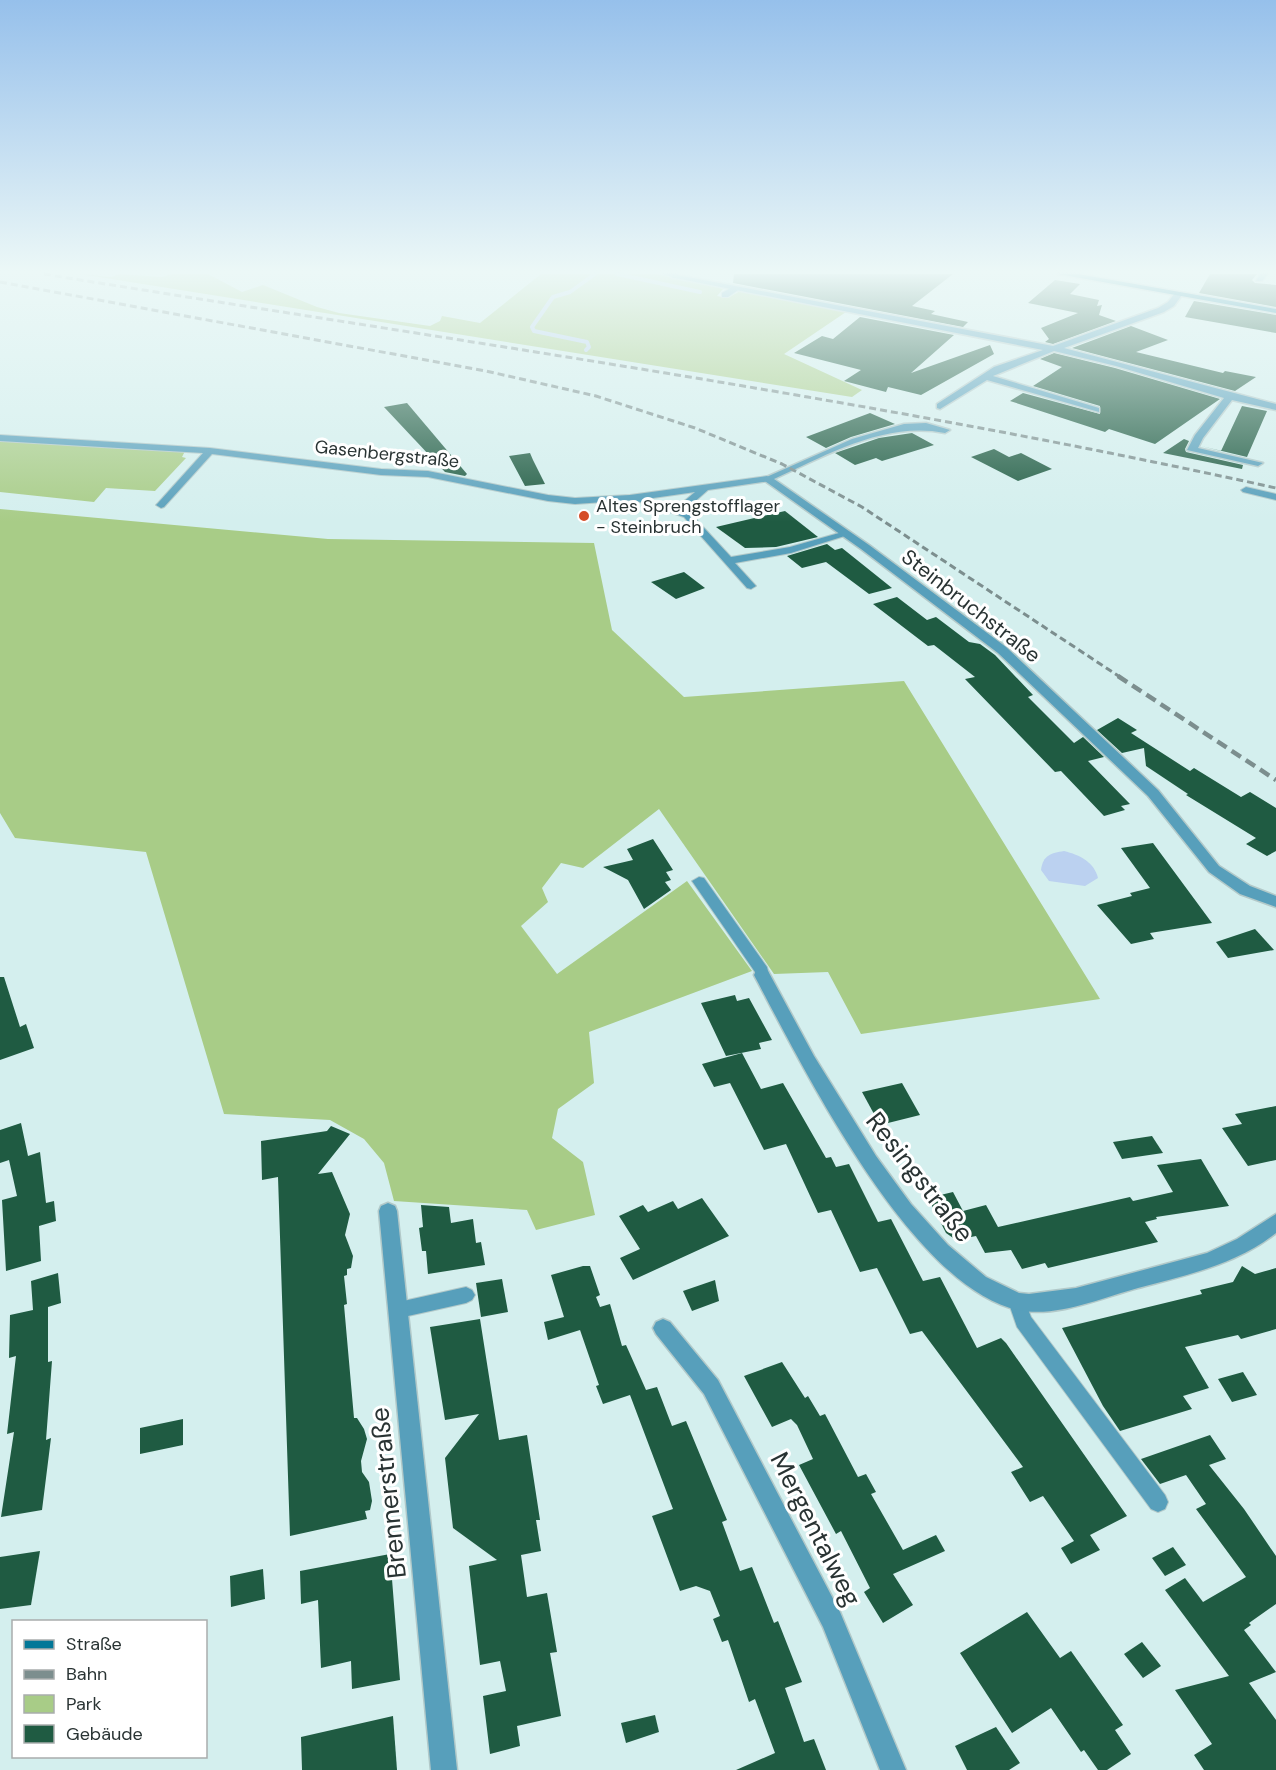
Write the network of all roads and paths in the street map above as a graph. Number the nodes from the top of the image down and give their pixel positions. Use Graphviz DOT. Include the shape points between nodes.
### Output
graph roads {
  1 [pos="1030,357"];
  2 [pos="1088,357"];
  3 [pos="988,377"];
  4 [pos="1229,397"];
  5 [pos="940,406"];
  6 [pos="1276,407"];
  7 [pos="1096,410"];
  8 [pos="945,430"];
  9 [pos="0,438"];
  10 [pos="210,451"];
  11 [pos="1258,463"];
  12 [pos="767,479"];
  13 [pos="706,487"];
  14 [pos="1246,490"];
  15 [pos="1276,497"];
  16 [pos="630,498"];
  17 [pos="161,505"];
  18 [pos="687,515"];
  19 [pos="846,534"];
  20 [pos="727,561"];
  21 [pos="751,586"];
  22 [pos="699,881"];
  23 [pos="1276,902"];
  24 [pos="762,975"];
  25 [pos="388,1211"];
  26 [pos="1276,1222"];
  27 [pos="466,1295"];
  28 [pos="1017,1301"];
  29 [pos="399,1310"];
  30 [pos="663,1328"];
  31 [pos="1158,1502"];
  32 [pos="444,1770"];
  33 [pos="893,1770"];
  1 -- 3 [label="street" via="997,369"];
  2 -- 4 [label="street"];
  3 -- 5 [label="street"];
  3 -- 7 [label="street"];
  4 -- 6 [label="street"];
  4 -- 11 [label="street" via="1192,450"];
  8 -- 12 [label="street" via="913,425 878,434"];
  9 -- 10 [label="lane, Gasenbergstraße"];
  10 -- 16 [label="lane, Gasenbergstraße" via="428,474 557,499"];
  10 -- 17 [label="lane"];
  12 -- 13 [label="lane, Gasenbergstraße"];
  12 -- 19 [label="street, Steinbruchstraße"];
  13 -- 16 [label="lane, Gasenbergstraße"];
  13 -- 18 [label="lane" via="687,503"];
  14 -- 15 [label="lane"];
  16 -- 18 [label="lane"];
  18 -- 20 [label="lane"];
  19 -- 20 [label="lane" via="791,550"];
  19 -- 23 [label="street, Steinbruchstraße" via="1002,650 1153,793 1214,869 1245,890"];
  20 -- 21 [label="lane"];
  22 -- 24 [label="lane"];
  24 -- 28 [label="street, Resingstraße" via="835,1109 922,1230 961,1270"];
  25 -- 29 [label="street, Brennerstraße"];
  26 -- 28 [label="street, Resingstraße" via="1244,1247 1218,1259 1036,1304"];
  27 -- 29 [label="lane"];
  28 -- 31 [label="lane" via="1023,1321"];
  29 -- 32 [label="street, Brennerstraße"];
  30 -- 33 [label="street, Mergentalweg" via="711,1387 832,1620"];
}
